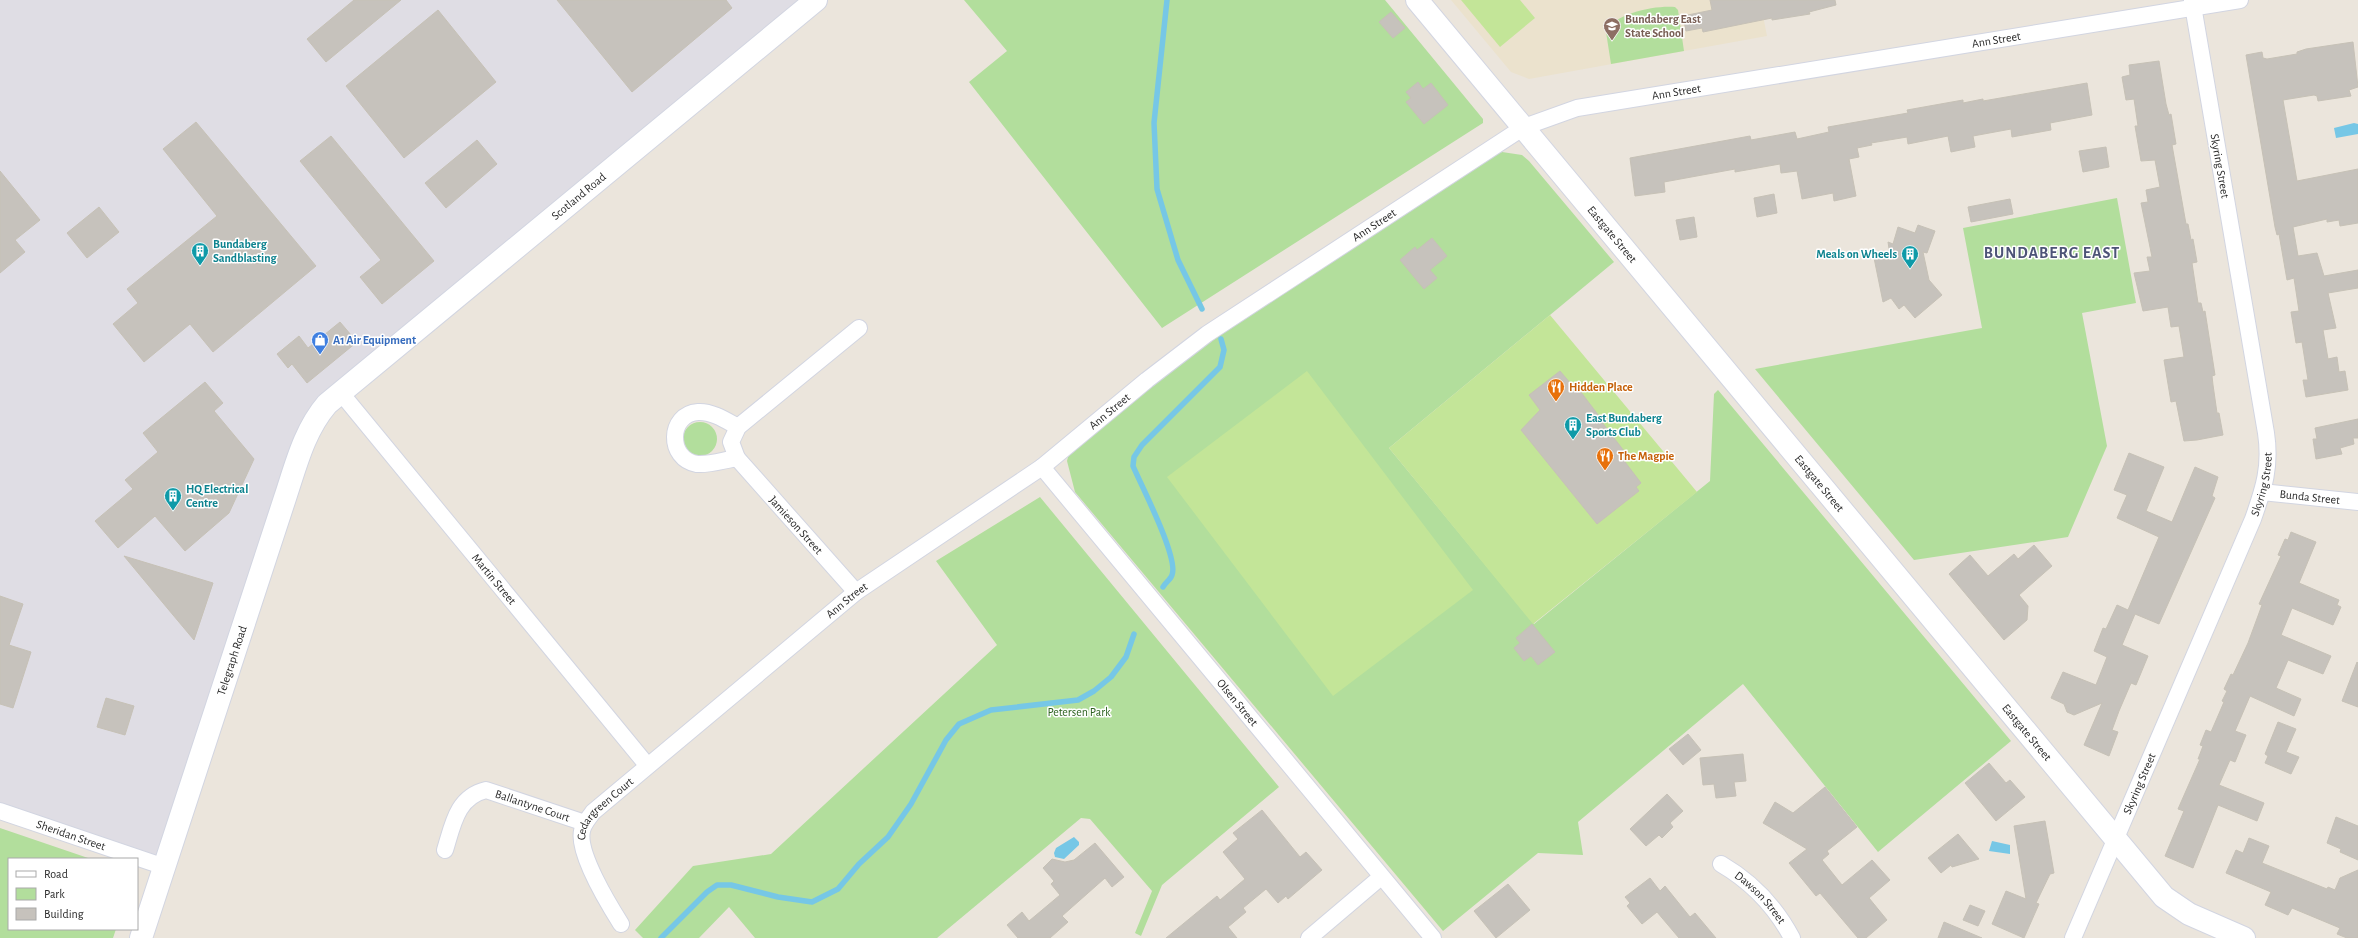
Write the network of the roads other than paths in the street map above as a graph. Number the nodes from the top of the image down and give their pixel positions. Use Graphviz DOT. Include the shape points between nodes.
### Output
graph roads {
  1 [pos="816,0"];
  2 [pos="1417,0"];
  3 [pos="2240,0"];
  4 [pos="2193,4"];
  5 [pos="1524,127"];
  6 [pos="860,328"];
  7 [pos="341,393"];
  8 [pos="738,427"];
  9 [pos="737,458"];
  10 [pos="1042,467"];
  11 [pos="2262,492"];
  12 [pos="2358,502"];
  13 [pos="856,592"];
  14 [pos="647,766"];
  15 [pos="0,811"];
  16 [pos="585,823"];
  17 [pos="2115,840"];
  18 [pos="445,850"];
  19 [pos="1721,864"];
  20 [pos="165,867"];
  21 [pos="1381,877"];
  22 [pos="621,924"];
  23 [pos="141,938"];
  24 [pos="1309,938"];
  25 [pos="1433,938"];
  26 [pos="1792,938"];
  27 [pos="2073,938"];
  28 [pos="2244,938"];
  1 -- 7 [label="street, Scotland Road"];
  2 -- 5 [label="street, Eastgate Street"];
  3 -- 4 [label="street, Ann Street"];
  4 -- 5 [label="street, Ann Street" via="1577,108"];
  4 -- 11 [label="street, Skyring Street" via="2266,433 2269,464"];
  5 -- 10 [label="street, Ann Street" via="1207,334"];
  5 -- 17 [label="street, Eastgate Street"];
  6 -- 8 [label="street"];
  7 -- 14 [label="street, Martin Street"];
  7 -- 20 [label="street, Telegraph Road" via="327,404 314,420 304,442"];
  8 -- 9 [label="street, Jamieson Street" via="731,442"];
  8 -- 9 [label="street" via="707,412 699,412 683,418 675,432 677,449 689,462 706,464"];
  9 -- 13 [label="street, Jamieson Street"];
  10 -- 13 [label="street, Ann Street"];
  10 -- 21 [label="street, Olsen Street"];
  11 -- 12 [label="street, Bunda Street"];
  11 -- 17 [label="street, Skyring Street"];
  13 -- 14 [label="street, Ann Street"];
  14 -- 16 [label="street, Cedargreen Court" via="593,812"];
  15 -- 20 [label="street, Sheridan Street"];
  16 -- 18 [label="street, Ballantyne Court" via="486,790 471,796 459,809"];
  16 -- 22 [label="street, Cedargreen Court" via="582,831 584,850 602,894"];
  17 -- 27 [label="street, Skyring Street"];
  17 -- 28 [label="street, Eastgate Street" via="2164,897 2175,906"];
  19 -- 26 [label="street, Dawson Street" via="1741,875 1755,887 1776,912"];
  20 -- 23 [label="street, Telegraph Road"];
  21 -- 24 [label="street"];
  21 -- 25 [label="street, Olsen Street"];
}
